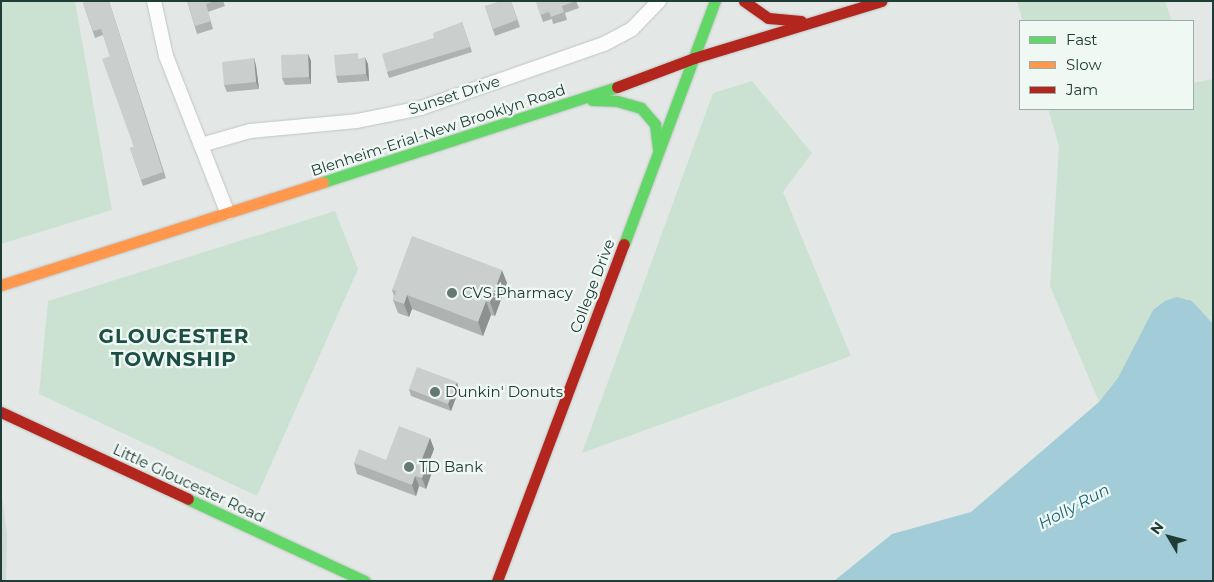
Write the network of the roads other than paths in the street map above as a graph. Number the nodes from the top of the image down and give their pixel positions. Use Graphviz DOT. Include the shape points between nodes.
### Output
graph roads {
  1 [pos="154,1"];
  2 [pos="659,1"];
  3 [pos="716,1"];
  4 [pos="744,1"];
  5 [pos="882,1"];
  6 [pos="832,17"];
  7 [pos="694,58"];
  8 [pos="576,102"];
  9 [pos="201,146"];
  10 [pos="657,156"];
  11 [pos="227,212"];
  12 [pos="1,285"];
  13 [pos="1,412"];
  14 [pos="365,581"];
  15 [pos="497,581"];
  1 -- 9 [label="street" via="166,56"];
  2 -- 9 [label="street, Sunset Drive" via="632,30 604,44 421,108 357,121 250,131"];
  3 -- 7 [label="main road, College Drive"];
  4 -- 6 [label="main road" via="761,15 777,20"];
  5 -- 6 [label="main road, Blenheim-Erial-New Brooklyn Road"];
  6 -- 7 [label="main road, Blenheim-Erial-New Brooklyn Road"];
  7 -- 8 [label="main road, Blenheim-Erial-New Brooklyn Road"];
  7 -- 10 [label="main road, College Drive"];
  8 -- 10 [label="main road" via="608,100 640,108 657,131"];
  8 -- 11 [label="main road, Blenheim-Erial-New Brooklyn Road"];
  9 -- 11 [label="street"];
  10 -- 15 [label="main road, College Drive"];
  11 -- 12 [label="main road, Blenheim-Erial-New Brooklyn Road"];
  13 -- 14 [label="main road, Little Gloucester Road"];
}
